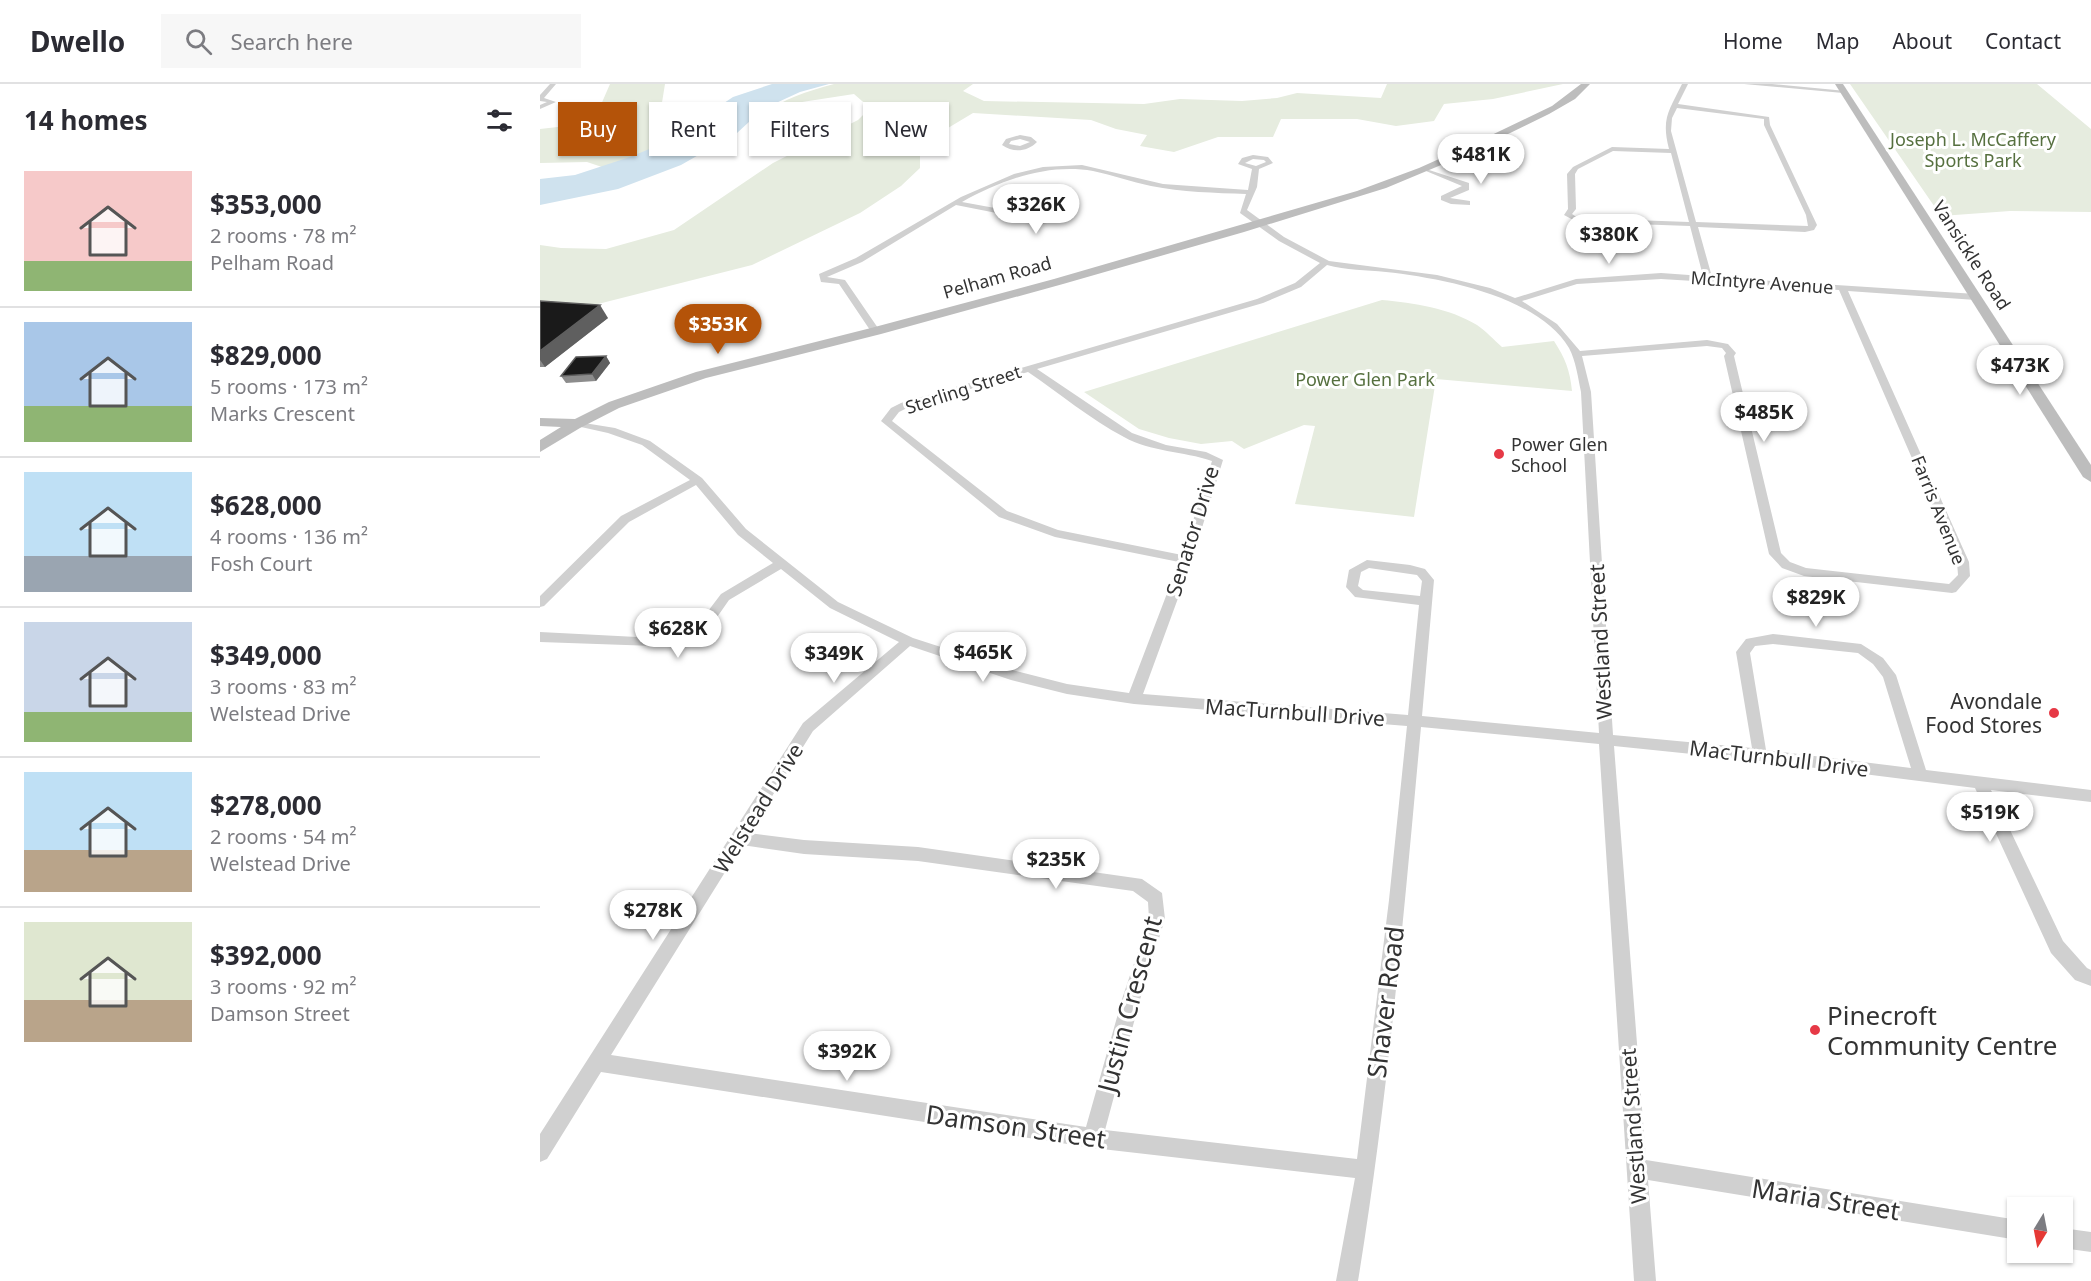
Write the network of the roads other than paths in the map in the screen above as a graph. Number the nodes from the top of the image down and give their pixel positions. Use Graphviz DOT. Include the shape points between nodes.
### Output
graph roads {
  1 [pos="553,84"];
  2 [pos="1586,84"];
  3 [pos="1685,84"];
  4 [pos="1747,84"];
  5 [pos="1841,87"];
  6 [pos="540,99"];
  7 [pos="1676,106"];
  8 [pos="540,107"];
  9 [pos="1024,147"];
  10 [pos="1672,151"];
  11 [pos="1029,154"];
  12 [pos="1256,168"];
  13 [pos="1428,170"];
  14 [pos="1463,183"];
  15 [pos="1251,192"];
  16 [pos="957,203"];
  17 [pos="1029,218"];
  18 [pos="1260,224"];
  19 [pos="1694,225"];
  20 [pos="1326,262"];
  21 [pos="1708,279"];
  22 [pos="1842,287"];
  23 [pos="1976,297"];
  24 [pos="1515,301"];
  25 [pos="875,331"];
  26 [pos="1576,354"];
  27 [pos="1028,368"];
  28 [pos="540,422"];
  29 [pos="576,423"];
  30 [pos="540,447"];
  31 [pos="2091,477"];
  32 [pos="698,480"];
  33 [pos="1186,560"];
  34 [pos="780,564"];
  35 [pos="1425,601"];
  36 [pos="540,603"];
  37 [pos="540,637"];
  38 [pos="908,641"];
  39 [pos="1134,699"];
  40 [pos="1413,721"];
  41 [pos="1606,739"];
  42 [pos="1760,755"];
  43 [pos="1921,776"];
  44 [pos="1980,782"];
  45 [pos="2091,796"];
  46 [pos="738,838"];
  47 [pos="2091,978"];
  48 [pos="596,1062"];
  49 [pos="1093,1138"];
  50 [pos="540,1152"];
  51 [pos="1636,1168"];
  52 [pos="1366,1170"];
  53 [pos="2007,1228"];
  54 [pos="2073,1240"];
  55 [pos="2091,1242"];
  56 [pos="1347,1281"];
  57 [pos="1645,1281"];
  1 -- 6 [label="street"];
  2 -- 13 [label="main road, Pelham Road" via="1575,95 1534,118"];
  3 -- 7 [label="street"];
  4 -- 5 [label="street"];
  5 -- 23 [label="main road, Vansickle Road"];
  6 -- 8 [label="street" via="553,102"];
  7 -- 10 [label="street" via="1667,124"];
  7 -- 19 [label="street" via="1767,118 1813,225 1805,230"];
  9 -- 11 [label="street"];
  10 -- 19 [label="street"];
  10 -- 19 [label="street" via="1611,149 1575,168 1571,174 1572,209 1568,215 1581,220"];
  12 -- 15 [label="street"];
  13 -- 14 [label="street"];
  13 -- 18 [label="main road, Pelham Road"];
  14 -- 14 [label="street" via="1469,189 1467,208 1445,199 1466,187"];
  15 -- 16 [label="street" via="1170,187 1090,168 1036,165"];
  15 -- 18 [label="street" via="1243,211"];
  16 -- 17 [label="street"];
  16 -- 25 [label="street" via="855,263 822,277 842,282"];
  18 -- 20 [label="street, Westland Street"];
  18 -- 25 [label="main road, Pelham Road"];
  19 -- 21 [label="street"];
  20 -- 24 [label="street, Westland Street" via="1449,280"];
  20 -- 27 [label="street, Sterling Street" via="1298,285 1260,301"];
  21 -- 22 [label="street, McIntyre Avenue"];
  21 -- 24 [label="street, McIntyre Avenue" via="1608,278 1576,282"];
  22 -- 23 [label="street, McIntyre Avenue"];
  22 -- 26 [label="street, Farris Avenue" via="1963,562 1964,576 1952,589 1804,572 1786,565 1775,554 1731,353 1725,346 1707,343"];
  23 -- 31 [label="main road, Vansickle Road"];
  24 -- 26 [label="street, Westland Street" via="1554,327"];
  25 -- 29 [label="main road, Pelham Road" via="685,381 611,406"];
  26 -- 41 [label="street, Westland Street" via="1586,392"];
  27 -- 33 [label="street, Senator Drive" via="1128,435 1218,460"];
  27 -- 33 [label="street, Sterling Street" via="905,405 886,421 1003,514 1055,533"];
  28 -- 29 [label="main road, Pelham Road"];
  29 -- 30 [label="main road"];
  29 -- 32 [label="street, MacTurnbull Drive" via="611,430 646,444"];
  32 -- 34 [label="street, MacTurnbull Drive" via="741,532"];
  32 -- 36 [label="street" via="625,519"];
  33 -- 39 [label="street, Senator Drive"];
  34 -- 37 [label="street" via="725,597 701,630 678,644"];
  34 -- 38 [label="street, MacTurnbull Drive" via="834,605"];
  35 -- 35 [label="street, Shaver Road" via="1359,594 1352,587 1355,570 1367,564 1421,572 1428,580"];
  35 -- 40 [label="street, Shaver Road"];
  38 -- 39 [label="street, MacTurnbull Drive" via="1011,675"];
  38 -- 46 [label="street, Welstead Drive" via="808,727"];
  39 -- 40 [label="street, MacTurnbull Drive"];
  40 -- 41 [label="street, MacTurnbull Drive"];
  40 -- 52 [label="street, Shaver Road"];
  41 -- 42 [label="street, MacTurnbull Drive"];
  41 -- 51 [label="street, Westland Street"];
  42 -- 43 [label="street, MacTurnbull Drive"];
  42 -- 43 [label="street" via="1743,652 1751,642 1773,639 1862,649 1889,675"];
  43 -- 44 [label="street, MacTurnbull Drive"];
  44 -- 45 [label="street, MacTurnbull Drive"];
  44 -- 47 [label="street" via="2057,947 2081,974"];
  46 -- 48 [label="street, Welstead Drive"];
  46 -- 49 [label="street, Justin Crescent" via="804,847 918,854 1136,884 1156,898 1157,918"];
  48 -- 49 [label="street, Damson Street"];
  48 -- 50 [label="street, Welstead Drive"];
  49 -- 52 [label="street, Damson Street"];
  51 -- 53 [label="street, Maria Street"];
  51 -- 57 [label="street, Westland Street"];
  52 -- 56 [label="street, Shaver Road"];
  54 -- 55 [label="street"];
}
